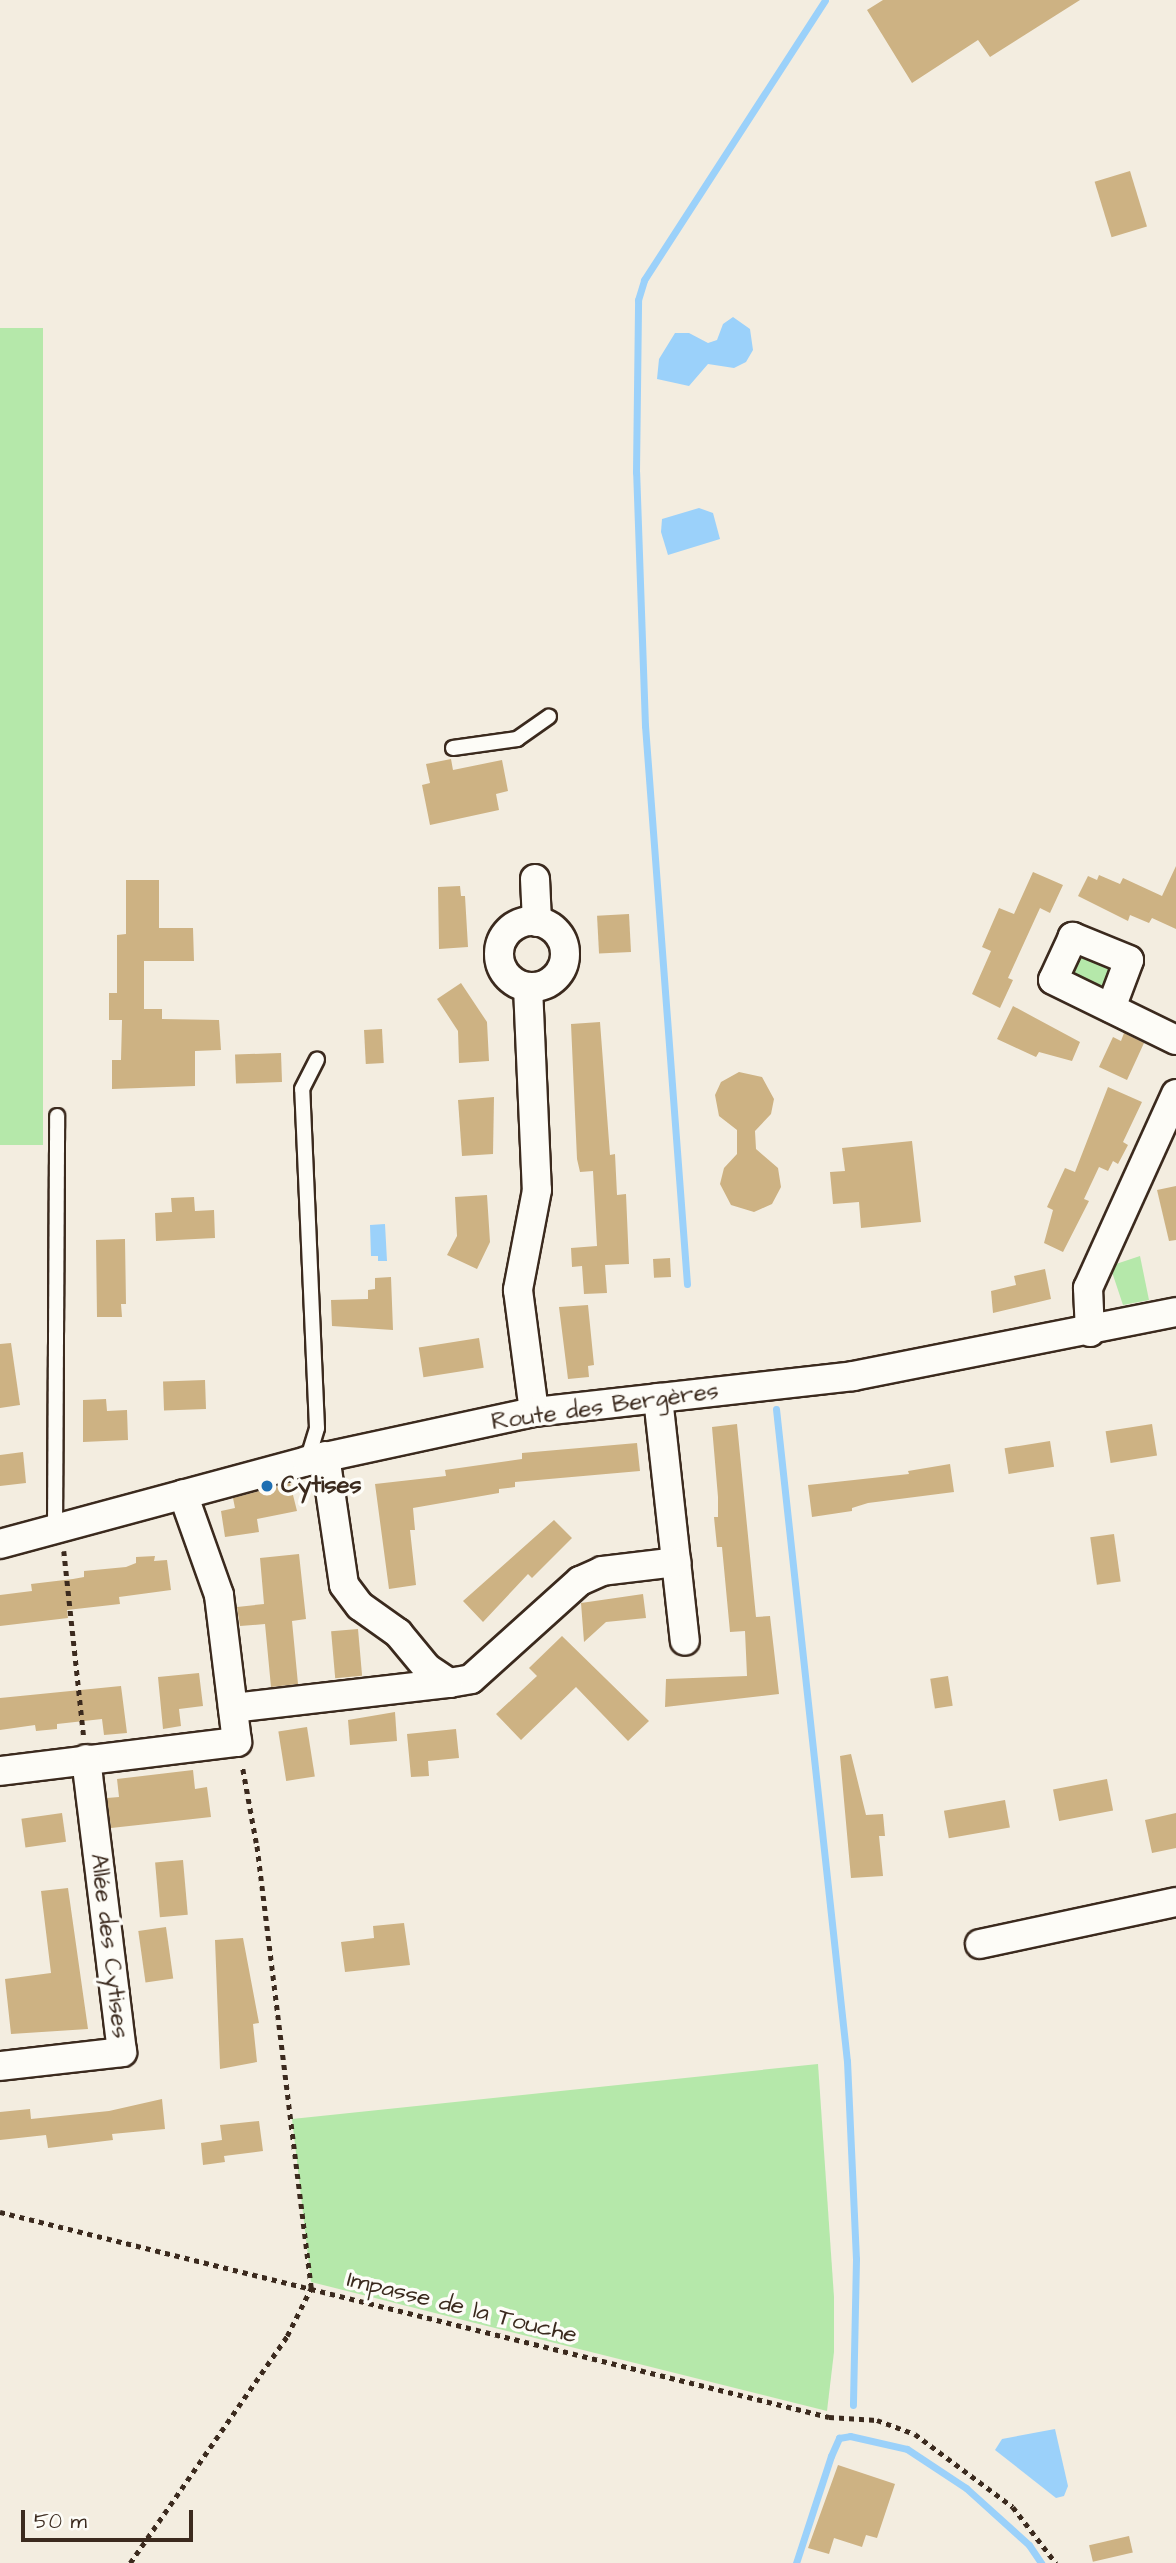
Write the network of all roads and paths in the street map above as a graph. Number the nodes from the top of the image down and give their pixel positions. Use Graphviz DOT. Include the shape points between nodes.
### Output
graph roads {
  1 [pos="549,718"];
  2 [pos="453,748"];
  3 [pos="535,879"];
  4 [pos="537,922"];
  5 [pos="528,987"];
  6 [pos="1111,1008"];
  7 [pos="1176,1040"];
  8 [pos="317,1060"];
  9 [pos="1176,1094"];
  10 [pos="57,1116"];
  11 [pos="1176,1312"];
  12 [pos="1090,1332"];
  13 [pos="658,1398"];
  14 [pos="534,1412"];
  15 [pos="316,1459"];
  16 [pos="183,1494"];
  17 [pos="58,1528"];
  18 [pos="0,1544"];
  19 [pos="676,1562"];
  20 [pos="685,1641"];
  21 [pos="449,1683"];
  22 [pos="233,1708"];
  23 [pos="237,1742"];
  24 [pos="86,1759"];
  25 [pos="0,1771"];
  26 [pos="1176,1902"];
  27 [pos="980,1944"];
  28 [pos="0,2066"];
  29 [pos="0,2212"];
  30 [pos="311,2288"];
  31 [pos="130,2563"];
  32 [pos="1056,2563"];
  1 -- 2 [label="lane" via="517,739"];
  3 -- 4 [label="street"];
  4 -- 5 [label="street" via="514,927 500,949 507,975"];
  4 -- 5 [label="street" via="553,928 565,952 556,977"];
  5 -- 14 [label="street" via="537,1190 518,1290"];
  6 -- 7 [label="street"];
  8 -- 15 [label="lane" via="302,1088"];
  9 -- 12 [label="street" via="1088,1288"];
  10 -- 17 [label="lane"];
  11 -- 12 [label="street, Route des Bergères"];
  12 -- 13 [label="street, Route des Bergères" via="853,1376"];
  13 -- 14 [label="street, Route des Bergères"];
  13 -- 19 [label="street"];
  14 -- 15 [label="street, Route des Bergères"];
  15 -- 16 [label="street, Route des Bergères"];
  15 -- 21 [label="street" via="344,1585 360,1606 398,1633 427,1668"];
  16 -- 17 [label="street, Route des Bergères"];
  16 -- 22 [label="street" via="219,1595"];
  17 -- 18 [label="street, Route des Bergères"];
  17 -- 24 [label="path"];
  19 -- 20 [label="street"];
  19 -- 21 [label="street" via="602,1571 580,1581 471,1679"];
  21 -- 22 [label="street"];
  22 -- 23 [label="street"];
  23 -- 24 [label="street"];
  23 -- 30 [label="path" via="256,1843"];
  24 -- 25 [label="street"];
  24 -- 28 [label="street, Allée des Cytises" via="122,2052"];
  26 -- 27 [label="street"];
  29 -- 30 [label="path, Impasse de la Touche"];
  30 -- 31 [label="path" via="287,2336"];
  30 -- 32 [label="path, Impasse de la Touche" via="829,2417 877,2420 915,2434 1013,2507"];
}
